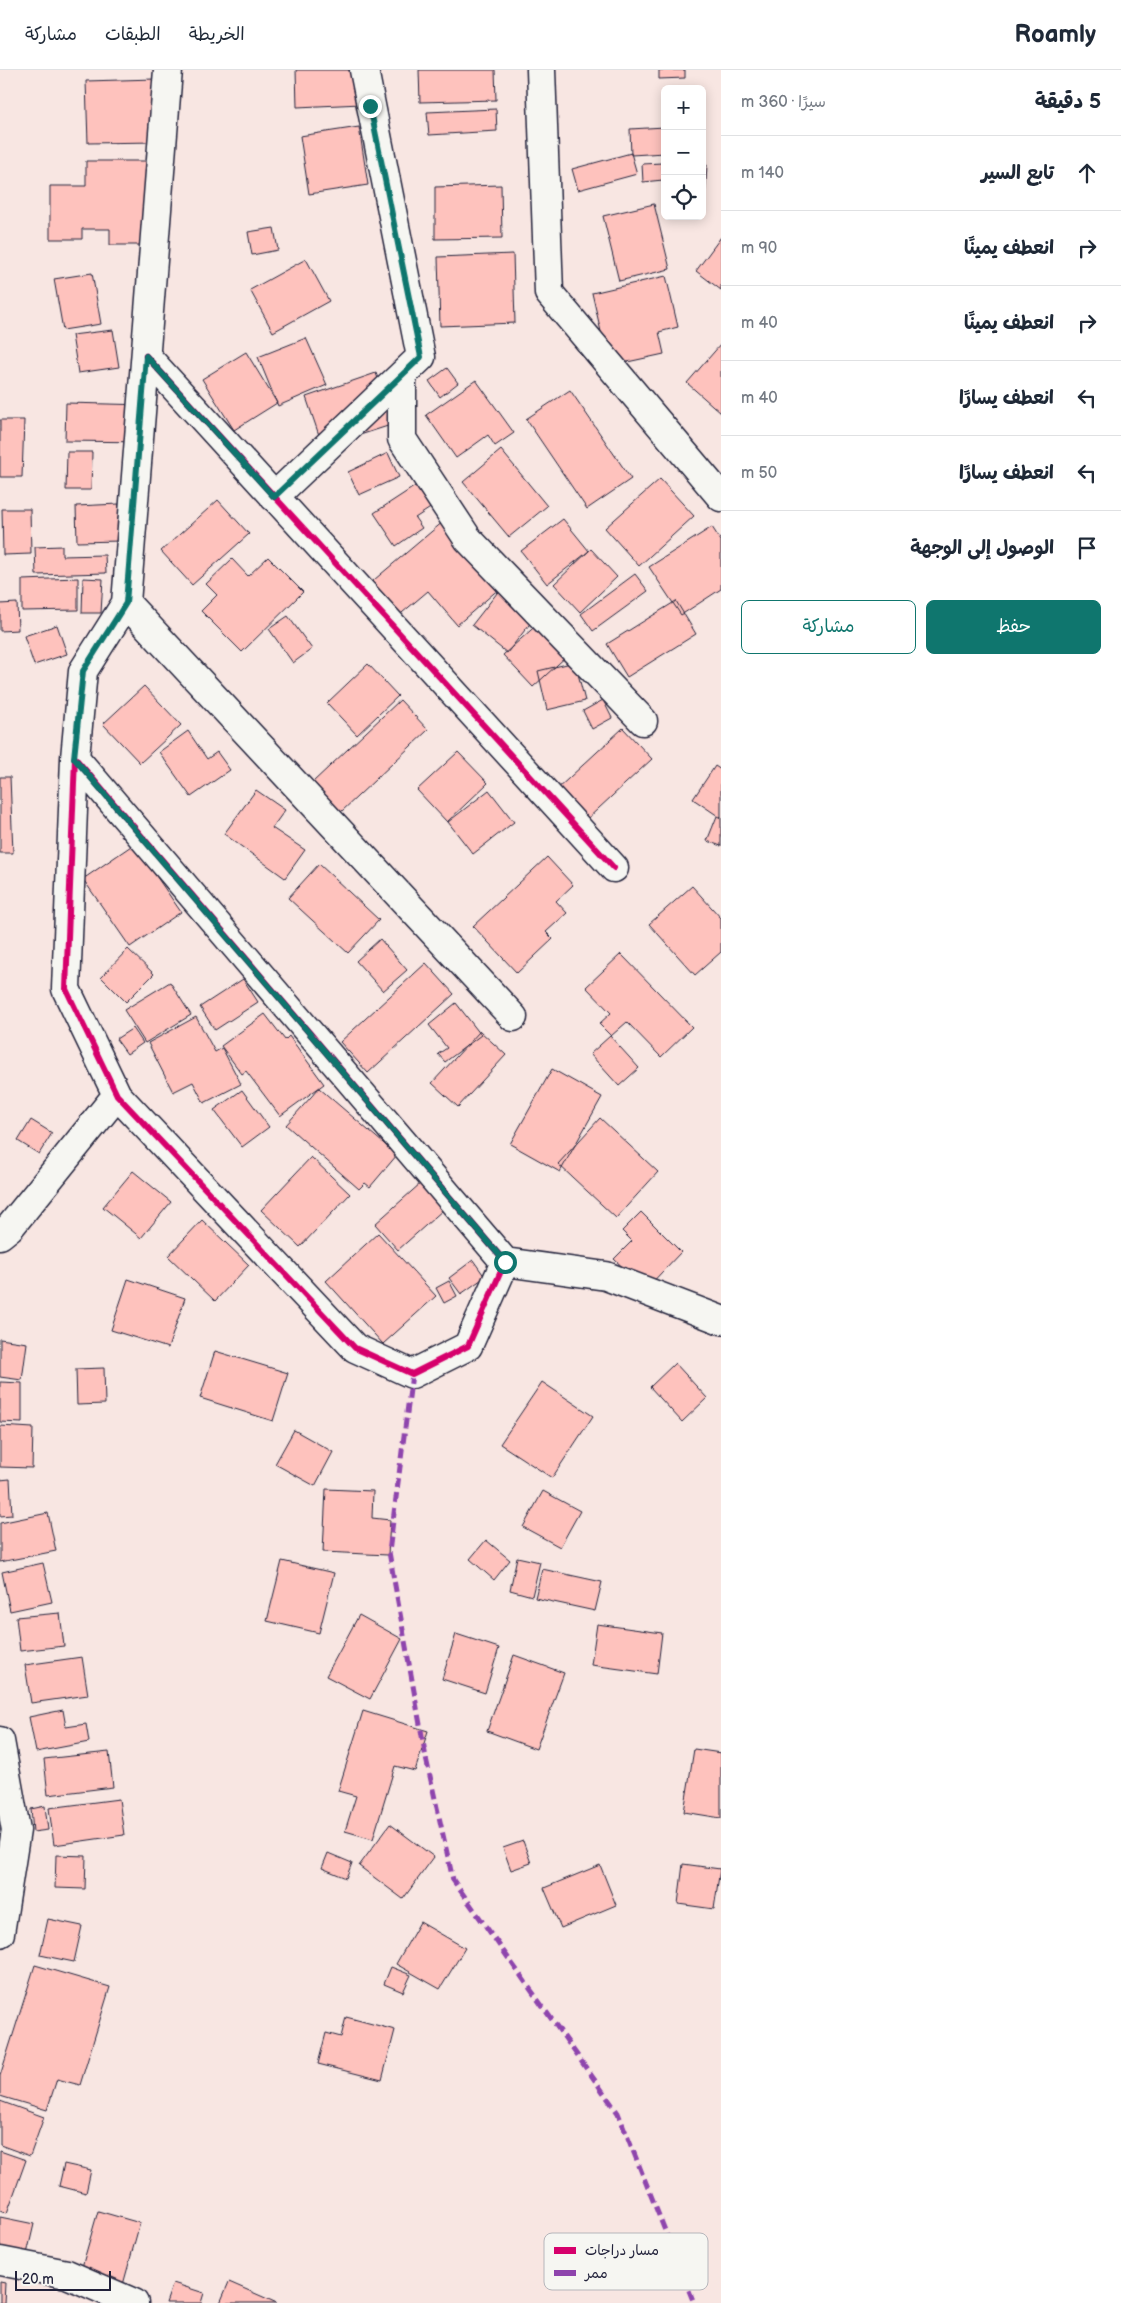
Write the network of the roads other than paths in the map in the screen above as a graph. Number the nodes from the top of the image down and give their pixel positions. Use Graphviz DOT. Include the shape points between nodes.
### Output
graph roads {
  1 [pos="168,70"];
  2 [pos="364,70"];
  3 [pos="541,70"];
  4 [pos="146,356"];
  5 [pos="402,375"];
  6 [pos="274,497"];
  7 [pos="721,498"];
  8 [pos="126,603"];
  9 [pos="643,721"];
  10 [pos="74,758"];
  11 [pos="614,868"];
  12 [pos="513,1017"];
  13 [pos="117,1095"];
  14 [pos="0,1235"];
  15 [pos="505,1262"];
  16 [pos="721,1320"];
  17 [pos="0,1740"];
  18 [pos="0,1933"];
  19 [pos="0,2261"];
  20 [pos="134,2303"];
  1 -- 4 [label="street"];
  2 -- 5 [label="street" via="421,357"];
  3 -- 7 [label="street" via="550,293"];
  4 -- 6 [label="street"];
  4 -- 8 [label="street"];
  5 -- 6 [label="street"];
  5 -- 9 [label="street" via="402,439 468,539"];
  6 -- 11 [label="street"];
  8 -- 10 [label="street" via="83,671"];
  8 -- 12 [label="street"];
  10 -- 13 [label="street" via="66,989"];
  10 -- 15 [label="street"];
  13 -- 14 [label="street" via="10,1227"];
  13 -- 15 [label="street" via="355,1348 412,1374 468,1346"];
  15 -- 16 [label="street" via="606,1276"];
  17 -- 18 [label="street" via="16,1830"];
  19 -- 20 [label="street" via="67,2274"];
}
